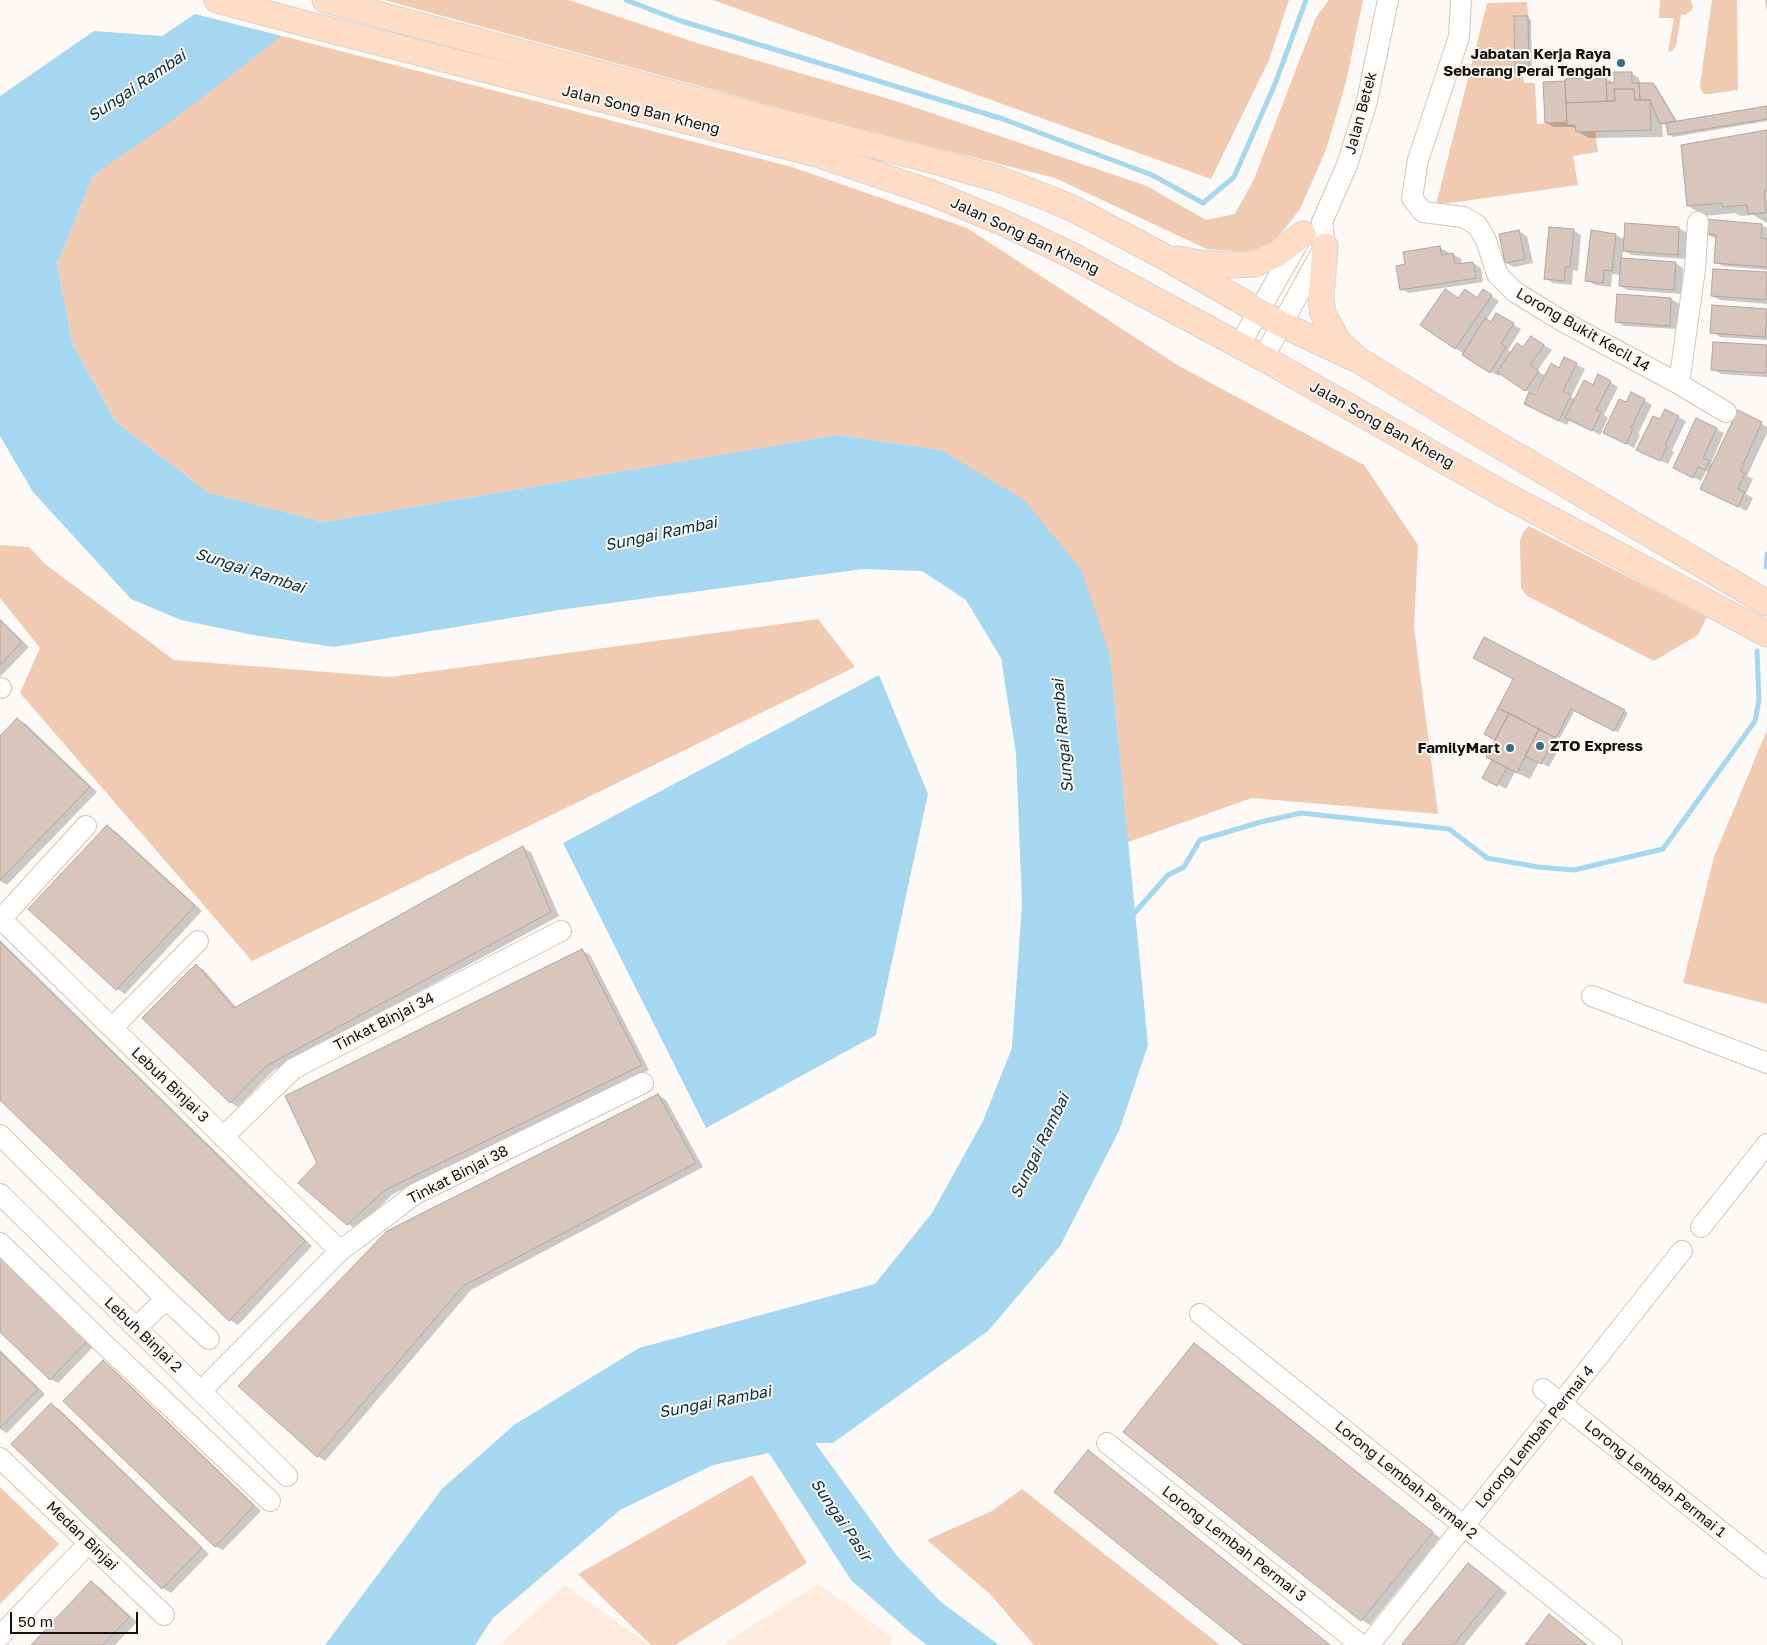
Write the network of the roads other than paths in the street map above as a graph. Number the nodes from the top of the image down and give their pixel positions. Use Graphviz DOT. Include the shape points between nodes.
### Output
graph roads {
  1 [pos="217,0"];
  2 [pos="326,0"];
  3 [pos="1388,0"];
  4 [pos="1461,0"];
  5 [pos="1698,222"];
  6 [pos="1317,234"];
  7 [pos="1163,256"];
  8 [pos="1258,311"];
  9 [pos="1281,324"];
  10 [pos="1239,346"];
  11 [pos="1263,358"];
  12 [pos="1360,361"];
  13 [pos="1679,384"];
  14 [pos="1726,412"];
  15 [pos="1767,603"];
  16 [pos="1767,634"];
  17 [pos="86,826"];
  18 [pos="0,919"];
  19 [pos="561,931"];
  20 [pos="198,941"];
  21 [pos="1592,996"];
  22 [pos="112,1028"];
  23 [pos="1767,1063"];
  24 [pos="643,1083"];
  25 [pos="0,1135"];
  26 [pos="223,1137"];
  27 [pos="1767,1144"];
  28 [pos="0,1194"];
  29 [pos="1702,1227"];
  30 [pos="0,1243"];
  31 [pos="340,1251"];
  32 [pos="1682,1251"];
  33 [pos="166,1299"];
  34 [pos="1200,1314"];
  35 [pos="136,1328"];
  36 [pos="209,1339"];
  37 [pos="1543,1389"];
  38 [pos="201,1391"];
  39 [pos="1562,1404"];
  40 [pos="1107,1443"];
  41 [pos="0,1458"];
  42 [pos="287,1476"];
  43 [pos="270,1501"];
  44 [pos="1464,1527"];
  45 [pos="89,1543"];
  46 [pos="1767,1568"];
  47 [pos="164,1615"];
  48 [pos="0,1636"];
  49 [pos="1361,1645"];
  50 [pos="1369,1645"];
  51 [pos="1612,1645"];
  1 -- 10 [label="main road, Jalan Song Ban Kheng" via="820,155 932,193 1006,224 1071,255"];
  2 -- 7 [label="main road, Jalan Song Ban Kheng" via="1001,180 1074,209"];
  3 -- 6 [label="street, Jalan Betek" via="1367,101 1347,166"];
  4 -- 13 [label="street, Lorong Bukit Kecil 14" via="1459,37 1418,160 1412,198 1423,212 1463,217 1477,225 1486,240 1497,274 1515,292"];
  5 -- 13 [label="street"];
  6 -- 7 [label="main road" via="1255,264 1199,263"];
  6 -- 8 [label="street, Jalan Betek"];
  6 -- 9 [label="street, Jalan Betek"];
  6 -- 12 [label="main road" via="1324,314 1339,342"];
  7 -- 8 [label="main road, Jalan Song Ban Kheng"];
  8 -- 9 [label="main road, Jalan Song Ban Kheng"];
  8 -- 10 [label="street, Jalan Betek"];
  9 -- 11 [label="street, Jalan Betek"];
  9 -- 12 [label="main road, Jalan Song Ban Kheng"];
  10 -- 11 [label="main road, Jalan Song Ban Kheng"];
  11 -- 16 [label="main road, Jalan Song Ban Kheng" via="1505,495"];
  12 -- 15 [label="main road, Jalan Song Ban Kheng"];
  13 -- 14 [label="street, Lorong Bukit Kecil 14"];
  17 -- 18 [label="street"];
  18 -- 22 [label="street, Lebuh Binjai 3"];
  19 -- 26 [label="street, Tinkat Binjai 34" via="293,1069"];
  20 -- 22 [label="street"];
  21 -- 23 [label="street"];
  22 -- 26 [label="street, Lebuh Binjai 3"];
  24 -- 31 [label="street, Tinkat Binjai 38" via="415,1194"];
  25 -- 33 [label="street"];
  26 -- 31 [label="street, Lebuh Binjai 3"];
  27 -- 29 [label="street"];
  28 -- 35 [label="street, Lebuh Binjai 2"];
  30 -- 43 [label="street"];
  31 -- 38 [label="street, Tinkat Binjai 38"];
  32 -- 39 [label="street, Lorong Lembah Permai 4"];
  33 -- 35 [label="street"];
  33 -- 36 [label="street"];
  34 -- 44 [label="street, Lorong Lembah Permai 2"];
  35 -- 38 [label="street, Lebuh Binjai 2"];
  37 -- 39 [label="street, Lorong Lembah Permai 1"];
  38 -- 42 [label="street, Lebuh Binjai 2"];
  39 -- 44 [label="street, Lorong Lembah Permai 4"];
  39 -- 46 [label="street, Lorong Lembah Permai 1"];
  40 -- 49 [label="street, Lorong Lembah Permai 3"];
  41 -- 45 [label="street, Medan Binjai"];
  44 -- 50 [label="street, Lorong Lembah Permai 4"];
  44 -- 51 [label="street, Lorong Lembah Permai 2"];
  45 -- 47 [label="street, Medan Binjai"];
  45 -- 48 [label="street"];
}
